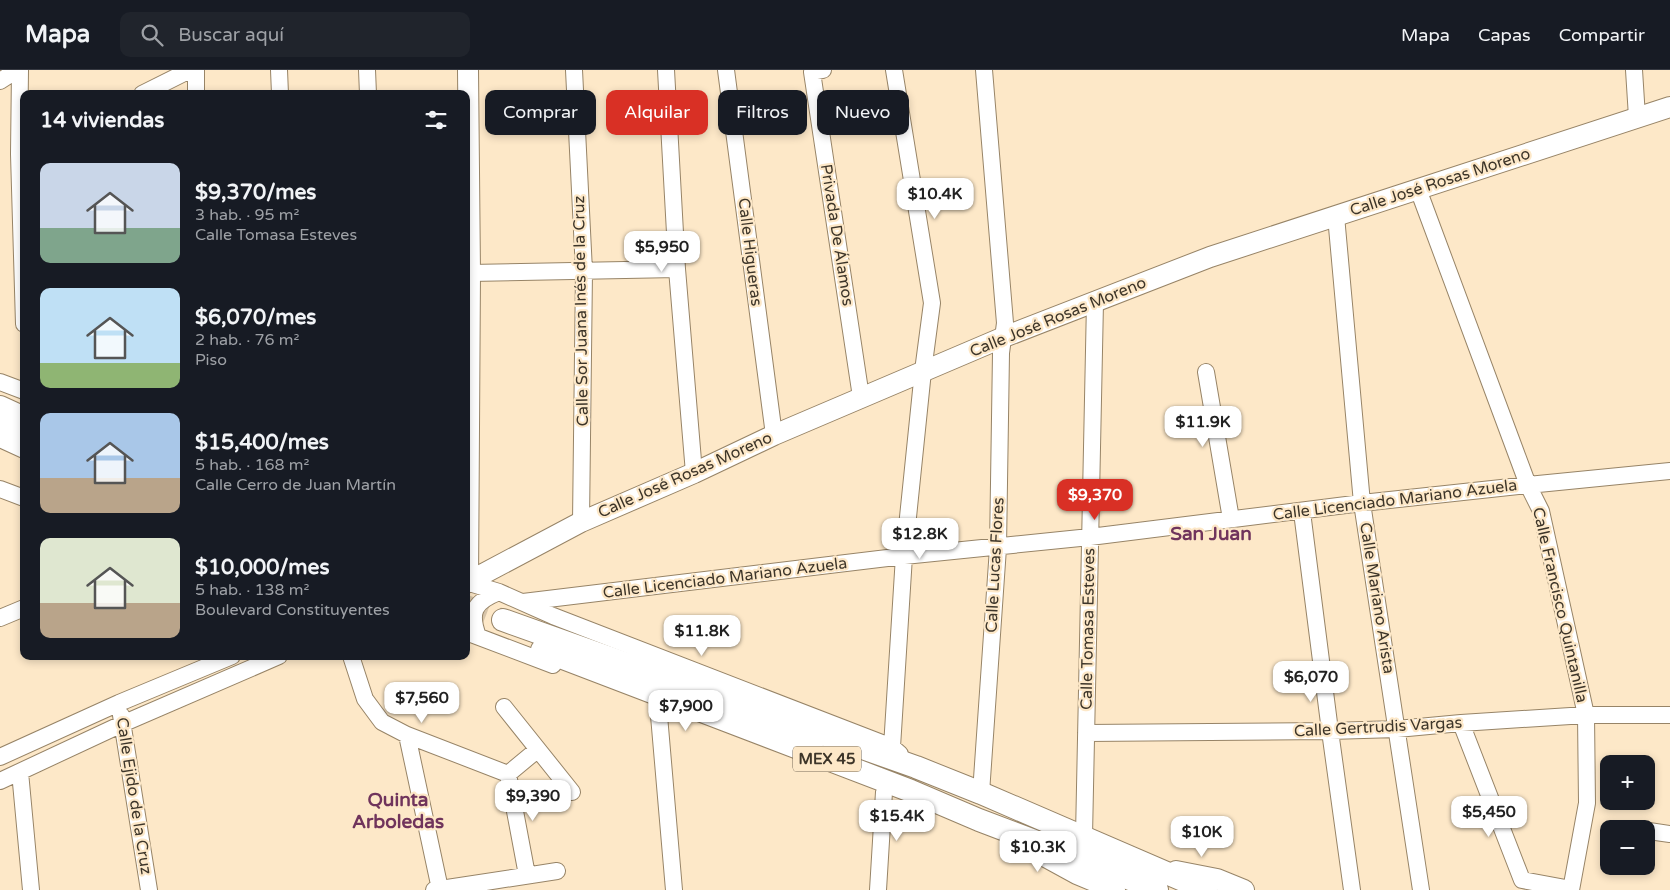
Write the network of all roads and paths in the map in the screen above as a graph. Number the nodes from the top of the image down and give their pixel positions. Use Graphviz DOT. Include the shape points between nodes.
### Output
graph roads {
  1 [pos="19,70"];
  2 [pos="190,70"];
  3 [pos="196,70"];
  4 [pos="279,70"];
  5 [pos="367,70"];
  6 [pos="456,70"];
  7 [pos="468,70"];
  8 [pos="574,70"];
  9 [pos="666,70"];
  10 [pos="726,70"];
  11 [pos="894,70"];
  12 [pos="984,70"];
  13 [pos="1634,70"];
  14 [pos="819,71"];
  15 [pos="0,81"];
  16 [pos="150,90"];
  17 [pos="196,90"];
  18 [pos="280,90"];
  19 [pos="368,90"];
  20 [pos="456,90"];
  21 [pos="468,90"];
  22 [pos="1670,107"];
  23 [pos="20,112"];
  24 [pos="1637,117"];
  25 [pos="1418,189"];
  26 [pos="1336,216"];
  27 [pos="677,269"];
  28 [pos="584,271"];
  29 [pos="470,273"];
  30 [pos="1095,302"];
  31 [pos="1004,337"];
  32 [pos="923,371"];
  33 [pos="1206,372"];
  34 [pos="0,382"];
  35 [pos="20,390"];
  36 [pos="861,397"];
  37 [pos="0,407"];
  38 [pos="20,410"];
  39 [pos="20,416"];
  40 [pos="0,426"];
  41 [pos="20,435"];
  42 [pos="774,435"];
  43 [pos="0,440"];
  44 [pos="20,448"];
  45 [pos="1670,471"];
  46 [pos="694,474"];
  47 [pos="1528,485"];
  48 [pos="0,489"];
  49 [pos="20,496"];
  50 [pos="1362,503"];
  51 [pos="1302,512"];
  52 [pos="1231,519"];
  53 [pos="582,522"];
  54 [pos="1090,537"];
  55 [pos="998,548"];
  56 [pos="904,556"];
  57 [pos="470,580"];
  58 [pos="470,583"];
  59 [pos="498,592"];
  60 [pos="554,598"];
  61 [pos="524,602"];
  62 [pos="20,610"];
  63 [pos="553,616"];
  64 [pos="0,618"];
  65 [pos="486,631"];
  66 [pos="222,660"];
  67 [pos="270,660"];
  68 [pos="352,660"];
  69 [pos="119,702"];
  70 [pos="658,704"];
  71 [pos="504,707"];
  72 [pos="1586,715"];
  73 [pos="1670,715"];
  74 [pos="1461,723"];
  75 [pos="122,724"];
  76 [pos="1397,729"];
  77 [pos="1330,731"];
  78 [pos="1086,733"];
  79 [pos="407,735"];
  80 [pos="892,747"];
  81 [pos="537,750"];
  82 [pos="0,757"];
  83 [pos="916,768"];
  84 [pos="20,772"];
  85 [pos="508,774"];
  86 [pos="0,781"];
  87 [pos="911,791"];
  88 [pos="572,792"];
  89 [pos="884,792"];
  90 [pos="981,793"];
  91 [pos="979,820"];
  92 [pos="1655,831"];
  93 [pos="1670,834"];
  94 [pos="1084,836"];
  95 [pos="1149,866"];
  96 [pos="557,871"];
  97 [pos="527,875"];
  98 [pos="440,889"];
  99 [pos="1571,889"];
  100 [pos="31,890"];
  101 [pos="149,890"];
  102 [pos="434,890"];
  103 [pos="674,890"];
  104 [pos="878,890"];
  105 [pos="1115,890"];
  106 [pos="1157,890"];
  107 [pos="1206,890"];
  108 [pos="1244,890"];
  109 [pos="1352,890"];
  110 [pos="1420,890"];
  1 -- 15 [label="street"];
  1 -- 23 [label="street"];
  2 -- 16 [label="street"];
  3 -- 17 [label="street"];
  4 -- 18 [label="street"];
  5 -- 19 [label="street"];
  6 -- 20 [label="main road"];
  7 -- 21 [label="main road"];
  8 -- 28 [label="street, Calle Sor Juana Inés de la Cruz"];
  9 -- 27 [label="street"];
  10 -- 42 [label="street, Calle Higueras"];
  11 -- 32 [label="street" via="932,303"];
  12 -- 31 [label="street, Calle Lucas Flores"];
  13 -- 24 [label="street"];
  14 -- 36 [label="street, Privada De Álamos"];
  22 -- 24 [label="main road, Calle José Rosas Moreno"];
  24 -- 25 [label="main road, Calle José Rosas Moreno"];
  25 -- 26 [label="main road, Calle José Rosas Moreno"];
  25 -- 47 [label="street, Calle Francisco Quintanilla"];
  26 -- 30 [label="main road, Calle José Rosas Moreno" via="1210,257"];
  26 -- 50 [label="street, Calle Mariano Arista"];
  27 -- 28 [label="street"];
  27 -- 46 [label="street"];
  28 -- 29 [label="street"];
  28 -- 53 [label="street, Calle Sor Juana Inés de la Cruz"];
  30 -- 31 [label="main road, Calle José Rosas Moreno"];
  30 -- 54 [label="street, Calle Tomasa Esteves"];
  31 -- 32 [label="main road, Calle José Rosas Moreno"];
  31 -- 55 [label="street, Calle Lucas Flores" via="1001,353"];
  32 -- 36 [label="main road, Calle José Rosas Moreno"];
  32 -- 56 [label="street"];
  33 -- 52 [label="street"];
  34 -- 35 [label="street"];
  36 -- 42 [label="main road, Calle José Rosas Moreno"];
  37 -- 38 [label="highway"];
  37 -- 39 [label="highway"];
  40 -- 41 [label="highway"];
  42 -- 46 [label="main road, Calle José Rosas Moreno"];
  43 -- 44 [label="street"];
  45 -- 47 [label="street, Calle Licenciado Mariano Azuela"];
  46 -- 53 [label="main road, Calle José Rosas Moreno"];
  47 -- 50 [label="street, Calle Licenciado Mariano Azuela"];
  47 -- 72 [label="street, Calle Francisco Quintanilla" via="1541,511"];
  48 -- 49 [label="street"];
  50 -- 51 [label="street, Calle Licenciado Mariano Azuela"];
  50 -- 76 [label="street, Calle Mariano Arista"];
  51 -- 52 [label="street, Calle Licenciado Mariano Azuela"];
  51 -- 77 [label="street"];
  52 -- 54 [label="street, Calle Licenciado Mariano Azuela"];
  53 -- 57 [label="main road, Calle José Rosas Moreno"];
  54 -- 55 [label="street, Calle Licenciado Mariano Azuela"];
  54 -- 78 [label="street, Calle Tomasa Esteves"];
  55 -- 56 [label="street, Calle Licenciado Mariano Azuela"];
  55 -- 90 [label="street, Calle Lucas Flores"];
  56 -- 60 [label="street, Calle Licenciado Mariano Azuela"];
  56 -- 80 [label="street"];
  58 -- 59 [label="street"];
  59 -- 61 [label="street"];
  59 -- 65 [label="street" via="476,606 474,625"];
  60 -- 61 [label="street, Calle Licenciado Mariano Azuela"];
  60 -- 63 [label="street"];
  61 -- 63 [label="street"];
  62 -- 64 [label="street"];
  63 -- 80 [label="street"];
  65 -- 70 [label="street"];
  65 -- 83 [label="highway, MEX 45"];
  65 -- 87 [label="highway, MEX 45"];
  66 -- 69 [label="street"];
  67 -- 75 [label="street"];
  68 -- 79 [label="street" via="365,699 382,722"];
  69 -- 75 [label="street, Calle Ejido de la Cruz"];
  69 -- 82 [label="street"];
  70 -- 89 [label="street"];
  70 -- 103 [label="street"];
  71 -- 81 [label="street"];
  72 -- 73 [label="street, Calle Gertrudis Vargas"];
  72 -- 74 [label="street, Calle Gertrudis Vargas"];
  72 -- 99 [label="street, Calle Francisco Quintanilla" via="1587,803"];
  74 -- 76 [label="street, Calle Gertrudis Vargas"];
  74 -- 99 [label="street" via="1522,880"];
  75 -- 84 [label="street"];
  75 -- 101 [label="street, Calle Ejido de la Cruz"];
  76 -- 77 [label="street, Calle Gertrudis Vargas"];
  76 -- 110 [label="street, Calle Mariano Arista"];
  77 -- 78 [label="street, Calle Gertrudis Vargas"];
  77 -- 109 [label="street"];
  78 -- 94 [label="street, Calle Tomasa Esteves"];
  79 -- 85 [label="street"];
  79 -- 98 [label="street"];
  80 -- 83 [label="street"];
  81 -- 85 [label="street"];
  81 -- 88 [label="street"];
  83 -- 90 [label="highway, MEX 45"];
  84 -- 86 [label="street"];
  84 -- 100 [label="street"];
  85 -- 97 [label="street"];
  87 -- 89 [label="street"];
  87 -- 91 [label="highway, MEX 45"];
  89 -- 104 [label="street"];
  90 -- 94 [label="highway, MEX 45"];
  91 -- 105 [label="main road" via="1077,874"];
  91 -- 106 [label="highway, MEX 45"];
  92 -- 93 [label="street"];
  94 -- 95 [label="highway, MEX 45"];
  95 -- 107 [label="highway, MEX 45"];
  95 -- 108 [label="main road" via="1217,879"];
  96 -- 97 [label="street"];
  97 -- 98 [label="street"];
  98 -- 102 [label="street"];
}
